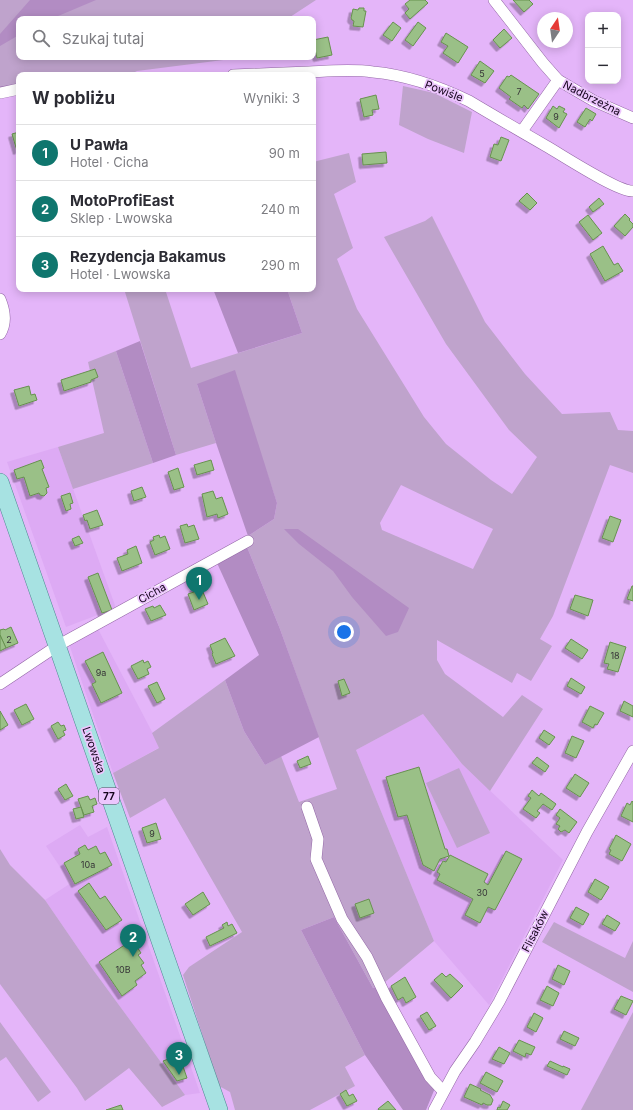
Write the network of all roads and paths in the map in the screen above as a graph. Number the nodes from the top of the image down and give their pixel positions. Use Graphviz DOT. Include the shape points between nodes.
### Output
graph roads {
  1 [pos="494,0"];
  2 [pos="297,72"];
  3 [pos="558,80"];
  4 [pos="16,90"];
  5 [pos="0,93"];
  6 [pos="633,118"];
  7 [pos="522,131"];
  8 [pos="632,192"];
  9 [pos="0,299"];
  10 [pos="0,334"];
  11 [pos="0,482"];
  12 [pos="248,541"];
  13 [pos="57,646"];
  14 [pos="0,684"];
  15 [pos="633,750"];
  16 [pos="306,807"];
  17 [pos="444,1091"];
  18 [pos="218,1110"];
  19 [pos="434,1110"];
  1 -- 3 [label="street, Nadbrzeżna"];
  2 -- 7 [label="street, Powiśle" via="340,70 395,75 469,100"];
  3 -- 6 [label="street, Nadbrzeżna"];
  3 -- 7 [label="street"];
  4 -- 5 [label="street"];
  7 -- 8 [label="street, Powiśle" via="597,176"];
  9 -- 10 [label="street" via="4,326"];
  11 -- 13 [label="main road, Lwowska / 77"];
  12 -- 13 [label="street, Cicha"];
  13 -- 14 [label="street, Cicha"];
  13 -- 18 [label="main road, Lwowska / 77"];
  15 -- 17 [label="street, Flisaków" via="587,832 499,1002"];
  16 -- 17 [label="street" via="318,839 316,859 342,919 367,957 430,1077"];
  17 -- 19 [label="street, Flisaków"];
}
